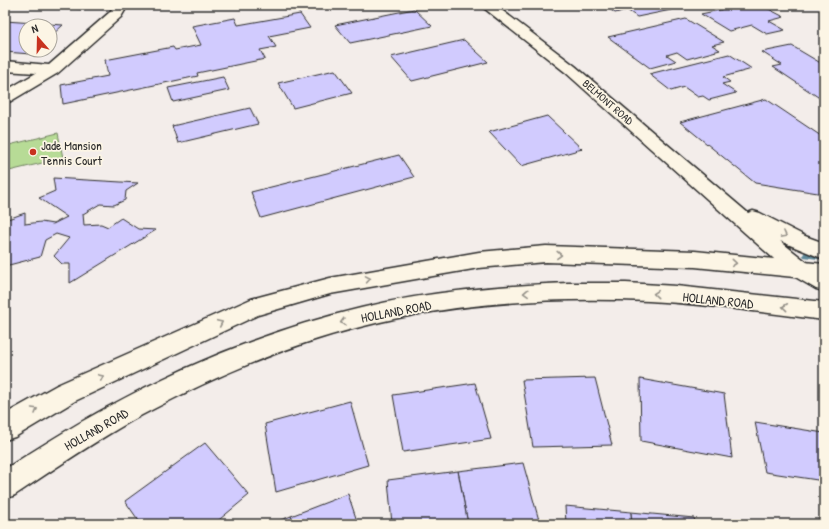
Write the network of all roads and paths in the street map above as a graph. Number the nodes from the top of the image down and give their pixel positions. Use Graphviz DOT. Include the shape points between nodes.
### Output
graph roads {
  1 [pos="121,5"];
  2 [pos="487,5"];
  3 [pos="5,66"];
  4 [pos="53,70"];
  5 [pos="5,98"];
  6 [pos="725,203"];
  7 [pos="824,251"];
  8 [pos="800,269"];
  9 [pos="824,272"];
  10 [pos="824,283"];
  11 [pos="824,311"];
  12 [pos="5,428"];
  13 [pos="5,485"];
  1 -- 4 [label="main road" via="116,14"];
  2 -- 6 [label="main road, BELMONT ROAD" via="570,69"];
  3 -- 4 [label="main road"];
  4 -- 5 [label="main road"];
  6 -- 7 [label="main road, BELMONT ROAD, one-way" via="797,241"];
  6 -- 8 [label="main road, BELMONT ROAD"];
  8 -- 9 [label="main road"];
  8 -- 10 [label="main road, BELMONT ROAD"];
  12 -- 8 [label="main road, one-way" via="66,393 251,308 330,286 479,260 546,254 695,260"];
  11 -- 13 [label="main road, HOLLAND ROAD, one-way" via="628,292 570,291 512,294 392,310 289,339 167,390 78,438"];
}
